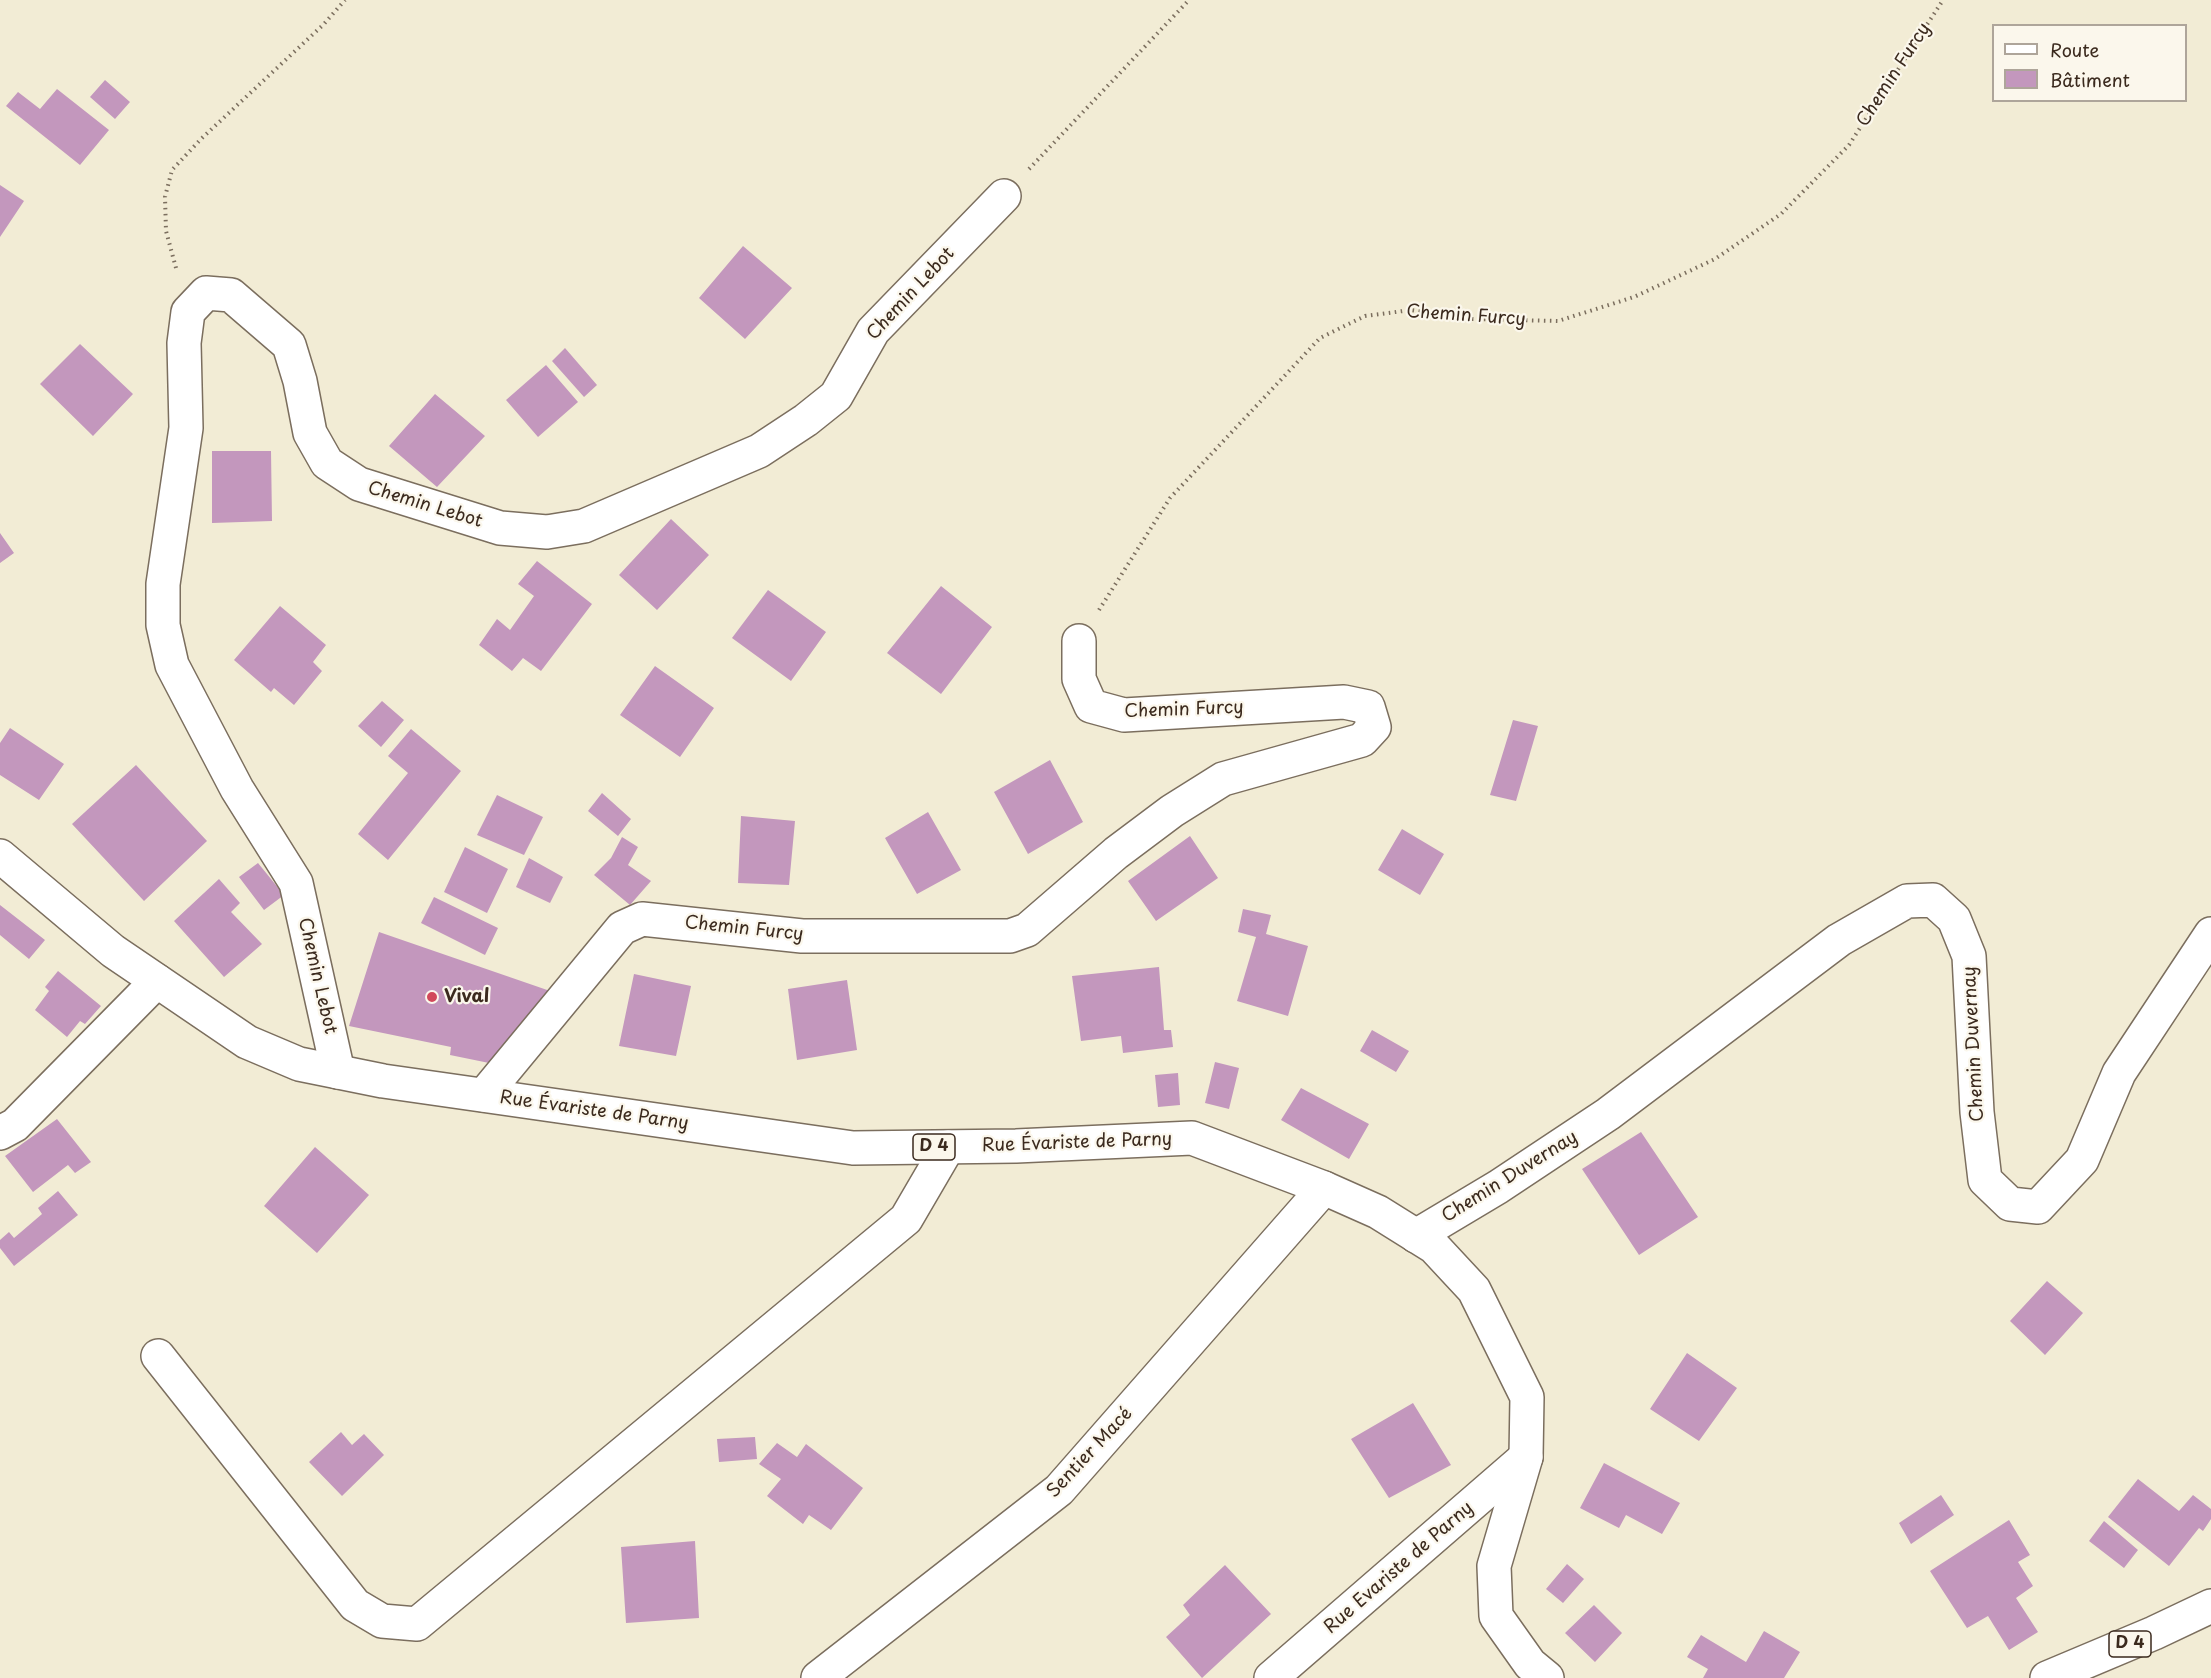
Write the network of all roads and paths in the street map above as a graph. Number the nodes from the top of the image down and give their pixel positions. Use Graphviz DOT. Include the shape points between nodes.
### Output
graph roads {
  1 [pos="345,0"];
  2 [pos="1189,0"];
  3 [pos="1943,0"];
  4 [pos="1004,196"];
  5 [pos="188,312"];
  6 [pos="1079,641"];
  7 [pos="0,856"];
  8 [pos="2211,934"];
  9 [pos="157,981"];
  10 [pos="338,1072"];
  11 [pos="484,1095"];
  12 [pos="0,1133"];
  13 [pos="948,1147"];
  14 [pos="1324,1188"];
  15 [pos="1416,1236"];
  16 [pos="158,1356"];
  17 [pos="1526,1457"];
  18 [pos="2211,1606"];
  19 [pos="819,1678"];
  20 [pos="1271,1678"];
  21 [pos="1547,1678"];
  22 [pos="2047,1678"];
  1 -- 5 [label="path" via="172,170 165,197 166,231"];
  2 -- 4 [label="path"];
  3 -- 6 [label="path, Chemin Furcy" via="1848,145 1781,214 1715,259 1634,297 1558,321 1470,319 1411,310 1365,316 1320,338 1170,498"];
  4 -- 5 [label="street, Chemin Lebot" via="873,331 836,396 806,420 759,451 584,526 547,532 500,528 359,484 327,463 310,432 289,345 231,295 206,293"];
  5 -- 10 [label="street, Chemin Lebot" via="183,343 186,428 163,584 163,625 172,665 237,789 296,884"];
  6 -- 11 [label="street, Chemin Furcy" via="1079,679 1091,706 1124,715 1344,702 1368,707 1374,727 1362,740 1223,779 1116,853 1027,930 1010,936 802,936 642,919 622,928"];
  7 -- 9 [label="street, Rue Évariste de Parny / D 4" via="113,951"];
  8 -- 15 [label="street, Chemin Duvernay" via="2119,1073 2082,1160 2038,1207 2010,1204 1985,1180 1977,1112 1969,956 1954,920 1932,900 1907,901 1839,940 1608,1114"];
  9 -- 10 [label="street, Rue Évariste de Parny / D 4" via="247,1042 298,1064"];
  9 -- 12 [label="street" via="15,1125"];
  10 -- 11 [label="street, Rue Évariste de Parny / D 4"];
  11 -- 13 [label="street, Rue Évariste de Parny / D 4" via="853,1148"];
  13 -- 14 [label="street, Rue Évariste de Parny / D 4" via="1192,1138"];
  13 -- 16 [label="street" via="906,1220 417,1624 382,1621 356,1605"];
  14 -- 15 [label="street, Rue Évariste de Parny / D 4" via="1378,1212"];
  14 -- 19 [label="street, Sentier Macé" via="1059,1490"];
  15 -- 17 [label="street, Rue Évariste de Parny / D 4" via="1434,1247 1474,1290 1527,1397"];
  17 -- 20 [label="street, Rue Evariste de Parny"];
  17 -- 21 [label="street, Rue Évariste de Parny / D 4" via="1494,1566 1496,1616 1530,1664"];
  18 -- 22 [label="street, D 4"];
}
